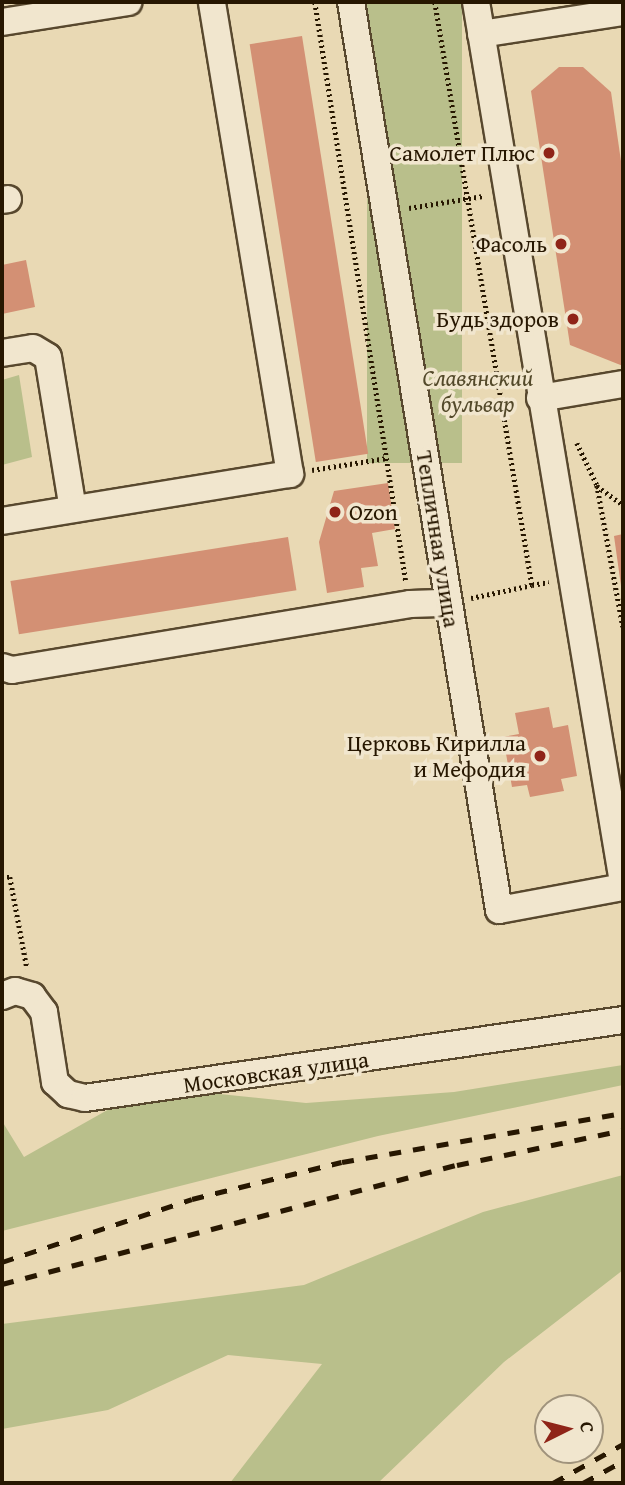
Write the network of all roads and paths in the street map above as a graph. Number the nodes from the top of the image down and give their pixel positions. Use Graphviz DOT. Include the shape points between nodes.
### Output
graph roads {
  1 [pos="128,2"];
  2 [pos="212,2"];
  3 [pos="315,2"];
  4 [pos="351,2"];
  5 [pos="435,2"];
  6 [pos="476,2"];
  7 [pos="623,12"];
  8 [pos="2,22"];
  9 [pos="481,34"];
  10 [pos="507,193"];
  11 [pos="468,198"];
  12 [pos="384,211"];
  13 [pos="349,217"];
  14 [pos="2,353"];
  15 [pos="623,384"];
  16 [pos="540,398"];
  17 [pos="387,458"];
  18 [pos="290,474"];
  19 [pos="623,505"];
  20 [pos="73,509"];
  21 [pos="2,522"];
  22 [pos="574,577"];
  23 [pos="532,585"];
  24 [pos="448,603"];
  25 [pos="410,604"];
  26 [pos="623,627"];
  27 [pos="2,667"];
  28 [pos="619,832"];
  29 [pos="2,877"];
  30 [pos="623,885"];
  31 [pos="2,996"];
  32 [pos="32,996"];
  33 [pos="623,1020"];
  1 -- 8 [label="street"];
  2 -- 18 [label="street"];
  3 -- 13 [label="path"];
  4 -- 12 [label="street, Тепличная улица"];
  5 -- 11 [label="path"];
  6 -- 9 [label="street, Тепличная улица"];
  7 -- 9 [label="street"];
  9 -- 10 [label="street, Тепличная улица"];
  10 -- 11 [label="path"];
  10 -- 16 [label="street, Тепличная улица"];
  11 -- 12 [label="path"];
  11 -- 23 [label="path"];
  12 -- 13 [label="path"];
  12 -- 24 [label="street, Тепличная улица"];
  13 -- 17 [label="path"];
  14 -- 20 [label="street" via="33,348 48,357"];
  15 -- 16 [label="street"];
  16 -- 22 [label="street, Тепличная улица"];
  17 -- 18 [label="path"];
  17 -- 25 [label="path"];
  18 -- 20 [label="street"];
  19 -- 26 [label="path" via="597,485"];
  20 -- 21 [label="street"];
  22 -- 23 [label="path"];
  22 -- 28 [label="street, Тепличная улица"];
  23 -- 24 [label="path"];
  24 -- 25 [label="street"];
  24 -- 30 [label="street, Тепличная улица" via="499,910"];
  25 -- 27 [label="street" via="12,670"];
  28 -- 30 [label="street, Тепличная улица"];
  29 -- 32 [label="path" via="10,877"];
  31 -- 32 [label="street" via="15,990"];
  32 -- 33 [label="street, Московская улица" via="44,1012 55,1082 68,1094 85,1098"];
}
